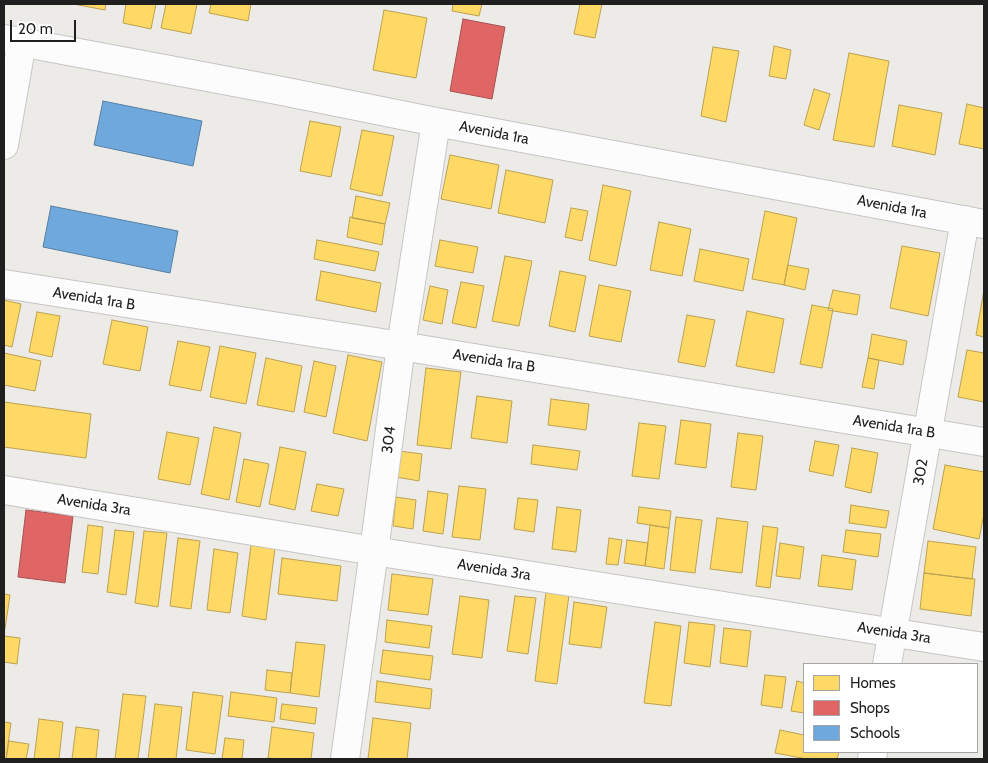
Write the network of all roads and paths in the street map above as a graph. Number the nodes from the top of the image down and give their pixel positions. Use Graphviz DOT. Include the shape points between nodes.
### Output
graph roads {
  1 [pos="13,41"];
  2 [pos="436,122"];
  3 [pos="4,145"];
  4 [pos="975,222"];
  5 [pos="4,284"];
  6 [pos="401,346"];
  7 [pos="928,433"];
  8 [pos="984,442"];
  9 [pos="4,490"];
  10 [pos="374,551"];
  11 [pos="893,632"];
  12 [pos="984,647"];
  13 [pos="887,663"];
  14 [pos="345,759"];
  1 -- 2 [label="street, Avenida 1ra"];
  1 -- 3 [label="street"];
  2 -- 4 [label="street, Avenida 1ra"];
  2 -- 6 [label="street, 304"];
  4 -- 7 [label="street, 302"];
  5 -- 6 [label="street, Avenida 1ra B"];
  6 -- 7 [label="street, Avenida 1ra B"];
  6 -- 10 [label="street, 304"];
  7 -- 8 [label="street, Avenida 1ra B"];
  7 -- 11 [label="street, 302"];
  9 -- 10 [label="street, Avenida 3ra"];
  10 -- 11 [label="street, Avenida 3ra"];
  10 -- 14 [label="street, 304"];
  11 -- 12 [label="street, Avenida 3ra"];
  11 -- 13 [label="street, 302"];
}
